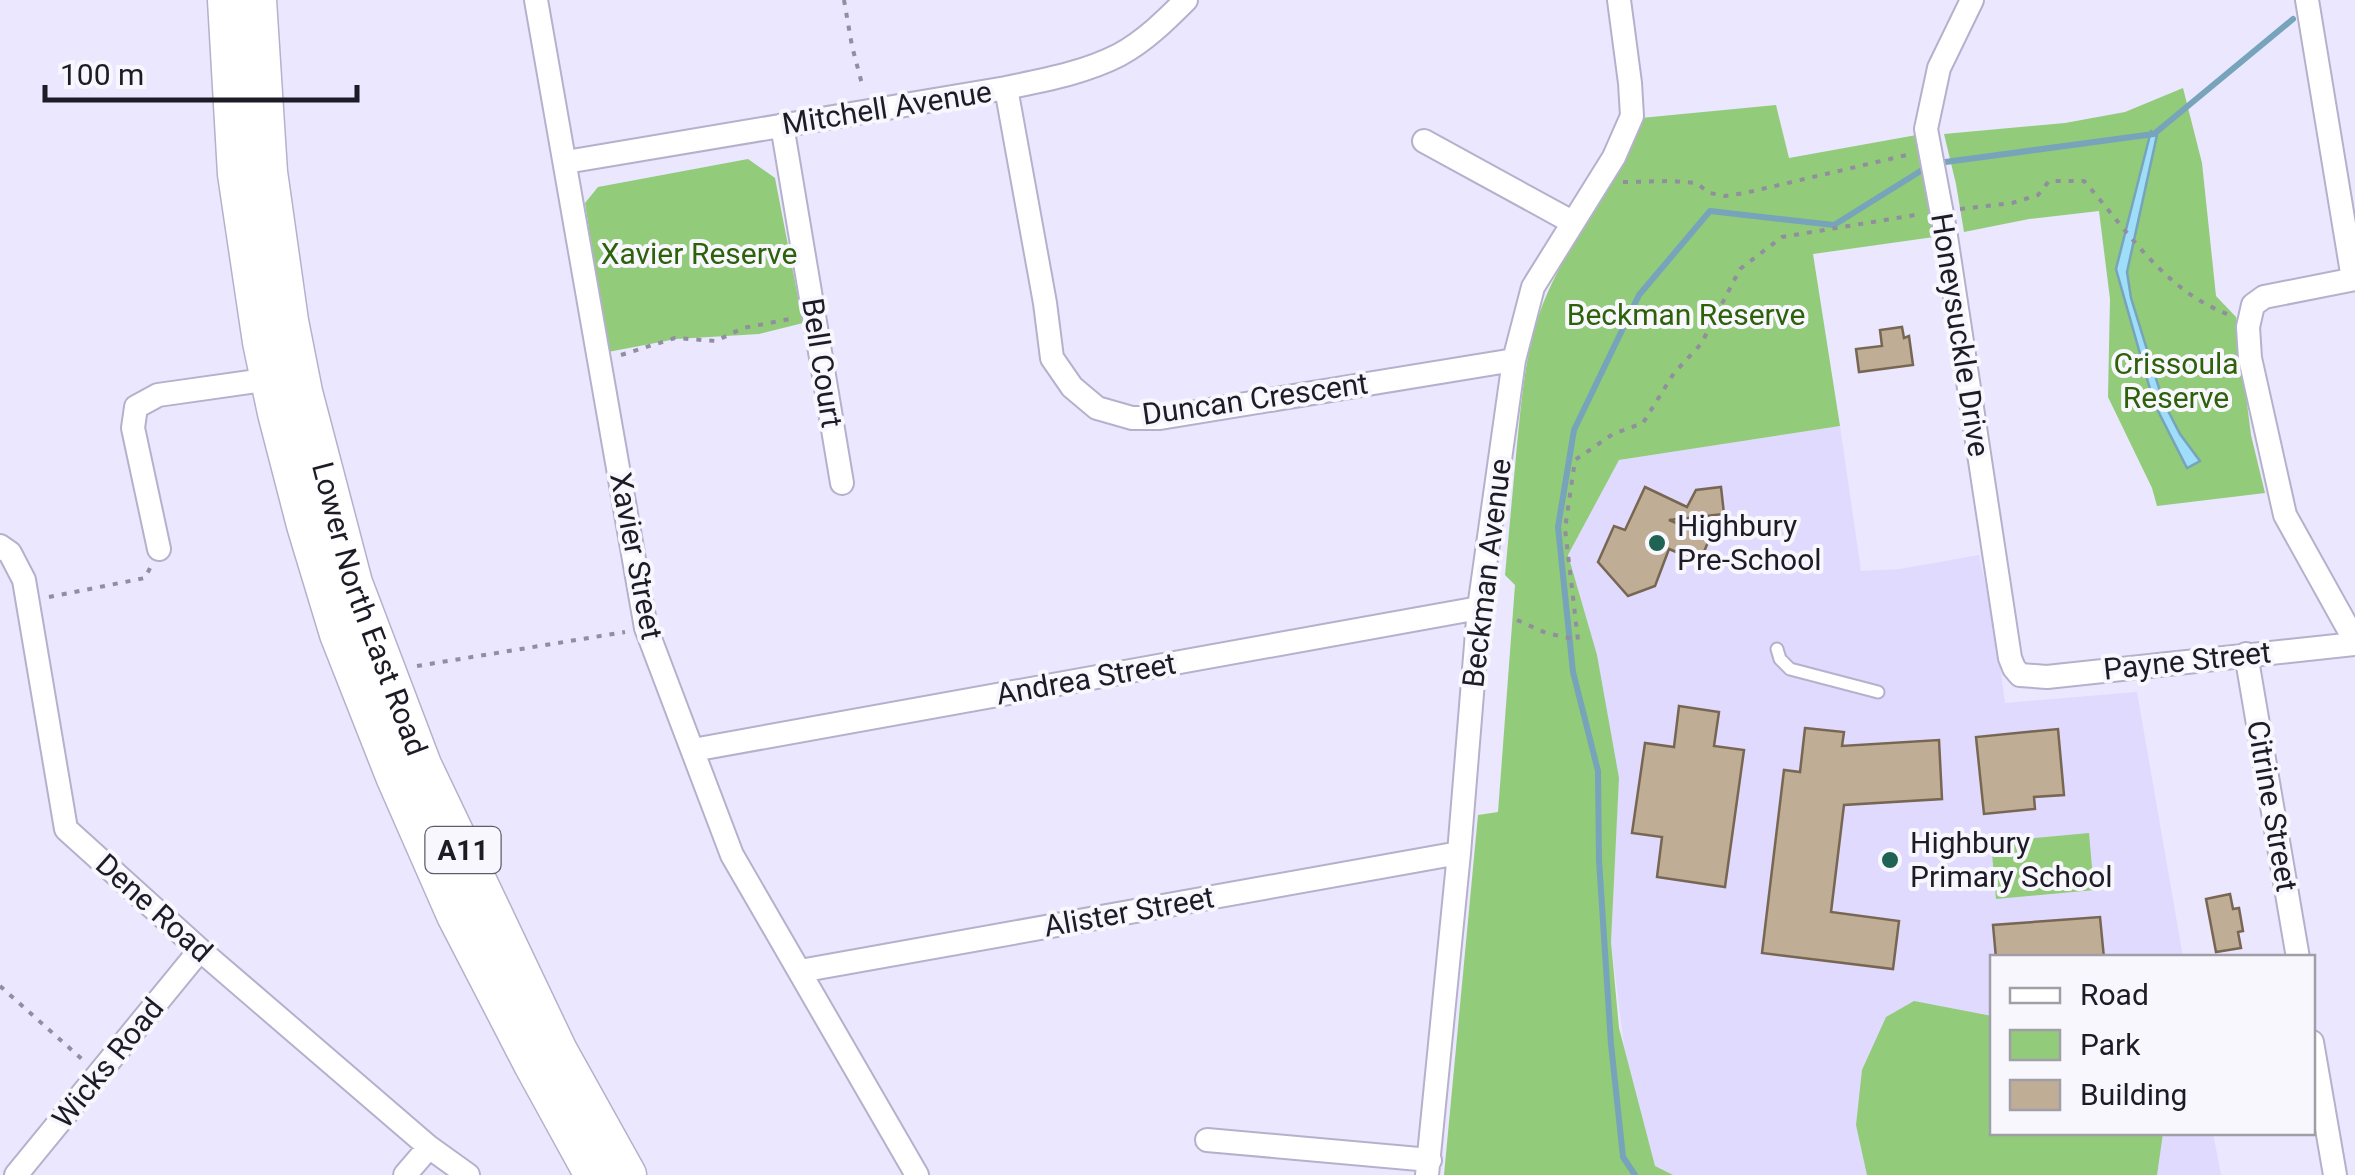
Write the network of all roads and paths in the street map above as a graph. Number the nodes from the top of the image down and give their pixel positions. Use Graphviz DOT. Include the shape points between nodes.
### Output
graph roads {
  1 [pos="227,0"];
  2 [pos="256,0"];
  3 [pos="536,0"];
  4 [pos="844,0"];
  5 [pos="1186,0"];
  6 [pos="1619,0"];
  7 [pos="1972,0"];
  8 [pos="2307,0"];
  9 [pos="1006,88"];
  10 [pos="868,111"];
  11 [pos="782,126"];
  12 [pos="1424,141"];
  13 [pos="1930,150"];
  14 [pos="566,162"];
  15 [pos="1597,183"];
  16 [pos="1942,212"];
  17 [pos="1572,222"];
  18 [pos="2354,279"];
  19 [pos="814,315"];
  20 [pos="2248,327"];
  21 [pos="599,359"];
  22 [pos="1514,360"];
  23 [pos="284,376"];
  24 [pos="842,483"];
  25 [pos="0,546"];
  26 [pos="160,549"];
  27 [pos="28,602"];
  28 [pos="1479,608"];
  29 [pos="1517,620"];
  30 [pos="646,628"];
  31 [pos="2355,642"];
  32 [pos="1777,649"];
  33 [pos="2246,654"];
  34 [pos="402,669"];
  35 [pos="2020,675"];
  36 [pos="1878,692"];
  37 [pos="693,750"];
  38 [pos="1459,853"];
  39 [pos="200,950"];
  40 [pos="2297,955"];
  41 [pos="800,971"];
  42 [pos="0,986"];
  43 [pos="2315,1059"];
  44 [pos="98,1074"];
  45 [pos="1207,1140"];
  46 [pos="429,1146"];
  47 [pos="1429,1168"];
  48 [pos="16,1175"];
  49 [pos="405,1175"];
  50 [pos="468,1175"];
  51 [pos="594,1175"];
  52 [pos="627,1175"];
  53 [pos="917,1175"];
  54 [pos="2335,1175"];
  1 -- 23 [label="main road, Lower North East Road / A11" via="237,174"];
  2 -- 23 [label="main road, Lower North East Road / A11" via="268,172 289,321"];
  3 -- 14 [label="street, Xavier Street"];
  4 -- 10 [label="path"];
  5 -- 9 [label="street, Mitchell Avenue" via="1119,55"];
  6 -- 15 [label="street, Beckman Avenue" via="1632,116"];
  7 -- 13 [label="street, Honeysuckle Drive" via="1939,68 1926,130"];
  8 -- 18 [label="street"];
  9 -- 10 [label="street, Mitchell Avenue"];
  9 -- 22 [label="street, Duncan Crescent" via="1052,358 1072,388 1097,408 1160,418"];
  10 -- 11 [label="street, Mitchell Avenue"];
  11 -- 14 [label="street, Mitchell Avenue"];
  11 -- 19 [label="street, Bell Court"];
  12 -- 17 [label="street"];
  13 -- 15 [label="path" via="1725,196 1696,183"];
  13 -- 16 [label="street, Honeysuckle Drive"];
  14 -- 21 [label="street, Xavier Street"];
  15 -- 17 [label="street, Beckman Avenue"];
  16 -- 20 [label="path" via="2025,199 2048,181 2084,181 2179,286"];
  16 -- 29 [label="path" via="1782,237 1740,269 1701,344 1644,423 1575,460 1565,529 1578,640"];
  16 -- 35 [label="street, Honeysuckle Drive" via="2010,658"];
  17 -- 22 [label="street, Beckman Avenue" via="1533,288"];
  18 -- 20 [label="street" via="2264,297 2253,305"];
  19 -- 21 [label="path" via="716,340 676,338"];
  19 -- 24 [label="street, Bell Court"];
  20 -- 31 [label="street" via="2285,516"];
  21 -- 30 [label="street, Xavier Street"];
  22 -- 28 [label="street, Beckman Avenue"];
  23 -- 26 [label="street" via="158,395 136,407 133,428"];
  23 -- 51 [label="main road, Lower North East Road / A11" via="306,525 339,634 456,916"];
  23 -- 52 [label="main road, Lower North East Road / A11" via="422,765 558,1051"];
  25 -- 27 [label="street, Dene Road" via="24,580"];
  26 -- 27 [label="path" via="145,578"];
  27 -- 39 [label="street, Dene Road" via="66,829"];
  28 -- 37 [label="street, Andrea Street"];
  28 -- 38 [label="street, Beckman Avenue"];
  30 -- 34 [label="path"];
  30 -- 37 [label="street, Xavier Street"];
  31 -- 33 [label="street, Payne Street"];
  32 -- 36 [label="lane" via="1790,669"];
  33 -- 35 [label="street, Payne Street"];
  33 -- 40 [label="street, Citrine Street"];
  37 -- 41 [label="street, Xavier Street" via="732,854"];
  38 -- 41 [label="street, Alister Street"];
  38 -- 47 [label="street, Beckman Avenue"];
  39 -- 44 [label="street, Wicks Road"];
  39 -- 46 [label="street, Dene Road"];
  41 -- 53 [label="street, Xavier Street"];
  42 -- 44 [label="path"];
  43 -- 54 [label="street"];
  44 -- 48 [label="street, Wicks Road"];
  45 -- 47 [label="street"];
  46 -- 49 [label="street"];
  46 -- 50 [label="street, Dene Road"];
}
